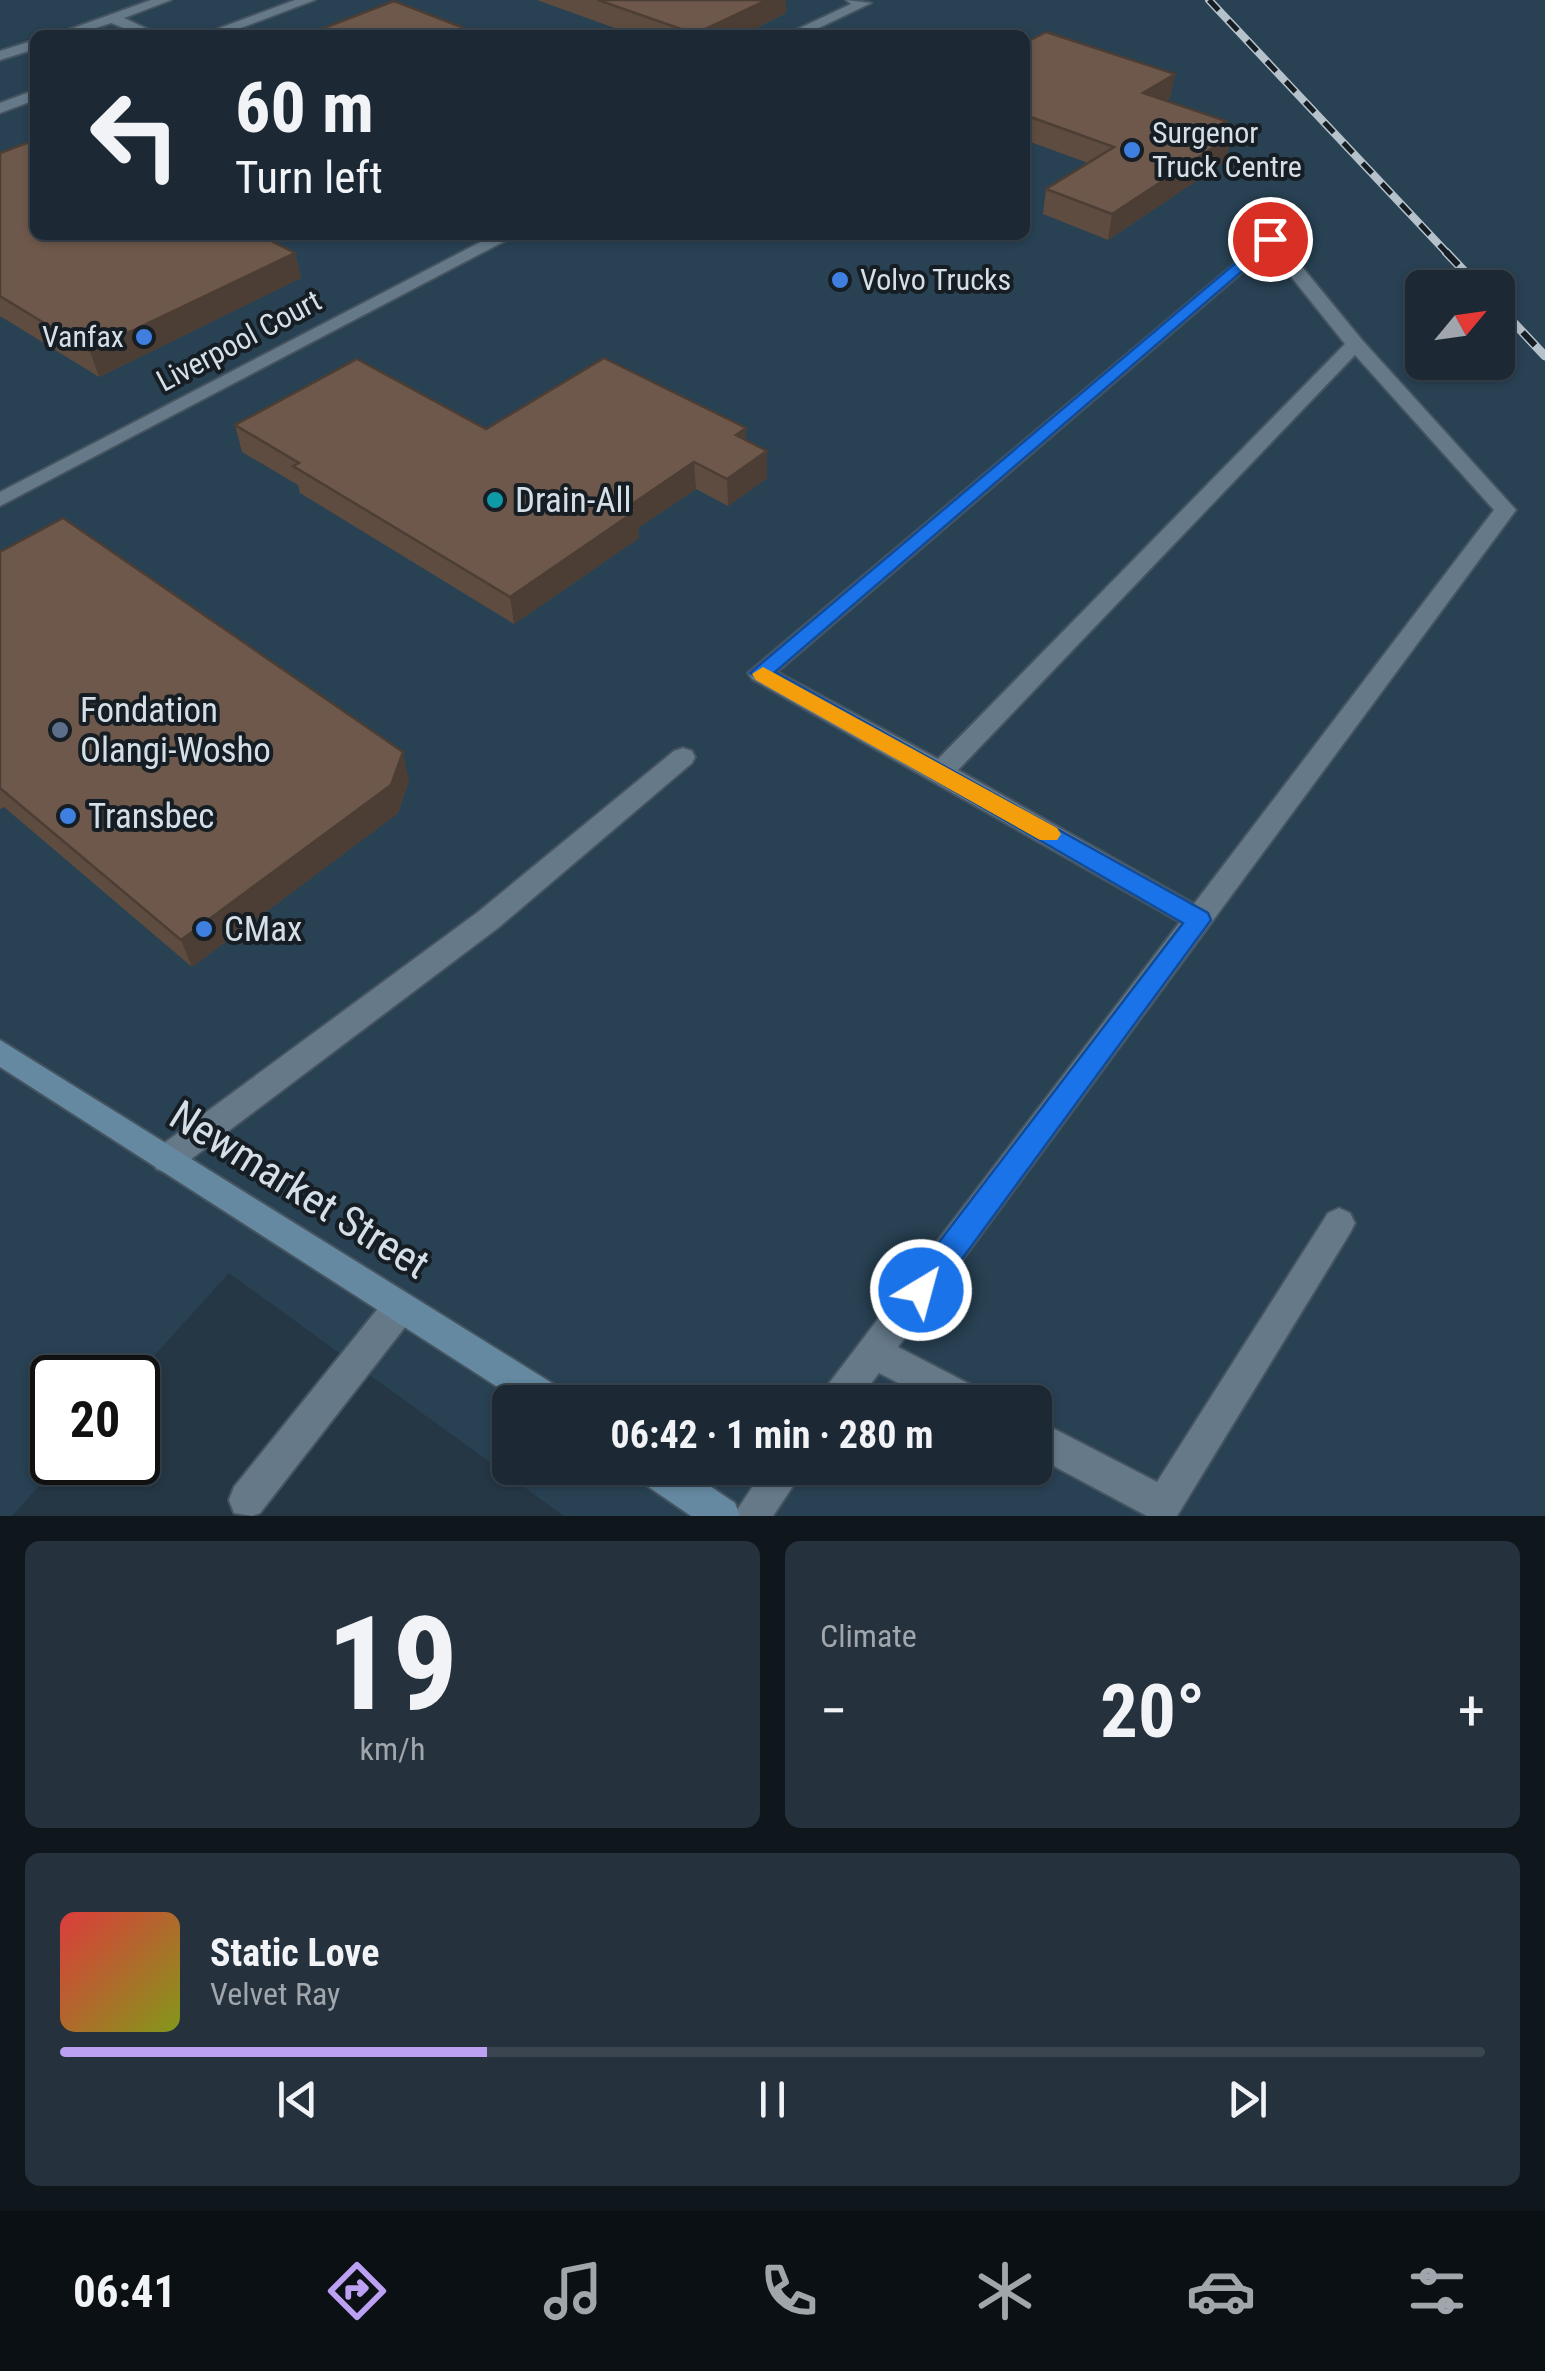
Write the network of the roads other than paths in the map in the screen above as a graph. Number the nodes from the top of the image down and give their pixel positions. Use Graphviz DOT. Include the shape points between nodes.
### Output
graph roads {
  1 [pos="164,0"];
  2 [pos="308,0"];
  3 [pos="865,1"];
  4 [pos="112,18"];
  5 [pos="76,30"];
  6 [pos="141,30"];
  7 [pos="222,30"];
  8 [pos="803,30"];
  9 [pos="30,46"];
  10 [pos="0,56"];
  11 [pos="30,98"];
  12 [pos="0,108"];
  13 [pos="497,240"];
  14 [pos="1355,344"];
  15 [pos="0,500"];
  16 [pos="683,756"];
  17 [pos="941,772"];
  18 [pos="1199,920"];
  19 [pos="0,1052"];
  20 [pos="168,1158"];
  21 [pos="1339,1223"];
  22 [pos="400,1306"];
  23 [pos="874,1352"];
  24 [pos="525,1385"];
  25 [pos="849,1385"];
  26 [pos="937,1385"];
  27 [pos="1052,1447"];
  28 [pos="677,1485"];
  29 [pos="774,1485"];
  30 [pos="247,1500"];
  31 [pos="722,1516"];
  32 [pos="751,1516"];
  1 -- 4 [label="street"];
  2 -- 7 [label="street"];
  3 -- 8 [label="street"];
  4 -- 5 [label="street"];
  4 -- 6 [label="street"];
  9 -- 10 [label="street"];
  11 -- 12 [label="street"];
  13 -- 15 [label="street, Liverpool Court"];
  14 -- 17 [label="street"];
  14 -- 17 [label="street" via="1270,239 760,673"];
  14 -- 18 [label="street" via="1506,510"];
  16 -- 20 [label="street" via="488,920"];
  17 -- 18 [label="street"];
  18 -- 23 [label="street"];
  19 -- 20 [label="street, Newmarket Street"];
  20 -- 22 [label="street, Newmarket Street"];
  21 -- 27 [label="street" via="1162,1505"];
  22 -- 24 [label="street, Newmarket Street"];
  22 -- 30 [label="street"];
  23 -- 25 [label="street"];
  23 -- 26 [label="street"];
  28 -- 31 [label="street"];
  29 -- 32 [label="street"];
}
